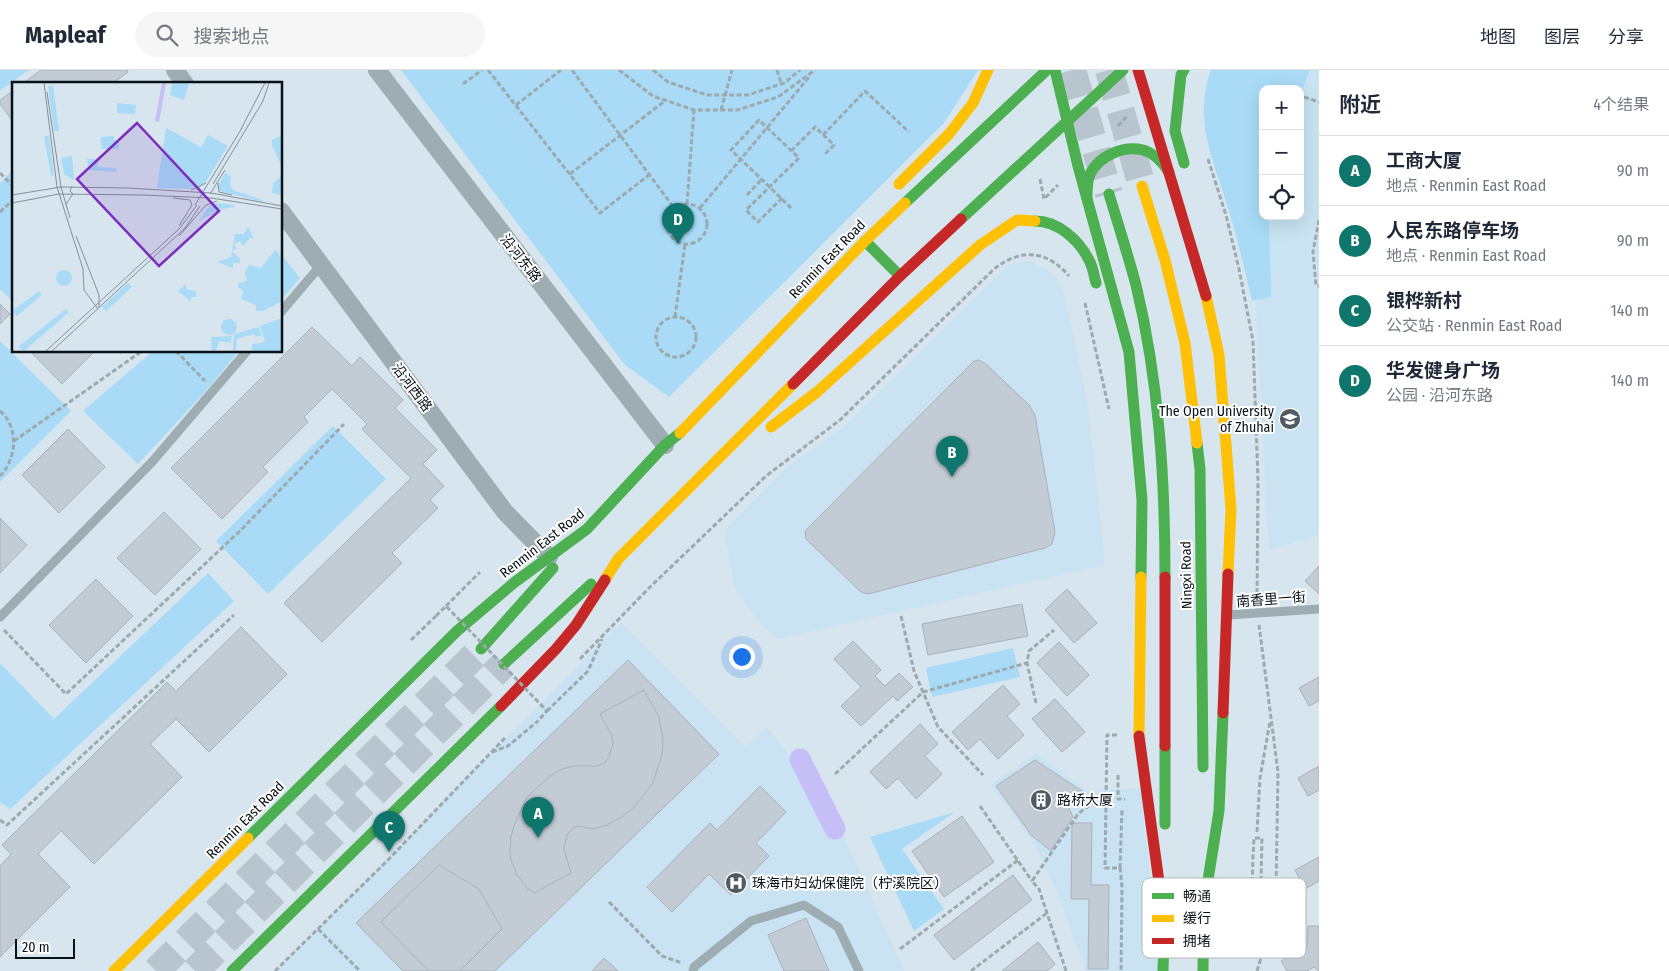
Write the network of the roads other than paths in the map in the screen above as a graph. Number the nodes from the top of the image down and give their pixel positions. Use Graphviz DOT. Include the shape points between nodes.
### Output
graph roads {
  1 [pos="175,70"];
  2 [pos="377,70"];
  3 [pos="988,70"];
  4 [pos="1047,70"];
  5 [pos="1055,70"];
  6 [pos="1123,70"];
  7 [pos="1138,70"];
  8 [pos="1184,70"];
  9 [pos="184,82"];
  10 [pos="1068,119"];
  11 [pos="1169,172"];
  12 [pos="1188,176"];
  13 [pos="1142,186"];
  14 [pos="889,194"];
  15 [pos="1109,194"];
  16 [pos="1087,197"];
  17 [pos="282,212"];
  18 [pos="865,240"];
  19 [pos="1204,250"];
  20 [pos="321,265"];
  21 [pos="900,276"];
  22 [pos="1099,296"];
  23 [pos="1207,299"];
  24 [pos="282,311"];
  25 [pos="246,352"];
  26 [pos="706,389"];
  27 [pos="1121,397"];
  28 [pos="671,441"];
  29 [pos="702,478"];
  30 [pos="1142,500"];
  31 [pos="587,529"];
  32 [pos="548,557"];
  33 [pos="618,559"];
  34 [pos="1319,609"];
  35 [pos="0,616"];
  36 [pos="1226,616"];
  37 [pos="481,649"];
  38 [pos="504,664"];
  39 [pos="1203,776"];
  40 [pos="1203,836"];
  41 [pos="1158,878"];
  42 [pos="1165,878"];
  43 [pos="1204,878"];
  44 [pos="1208,878"];
  45 [pos="1164,958"];
  46 [pos="1203,958"];
  47 [pos="694,969"];
  48 [pos="114,971"];
  49 [pos="232,971"];
  50 [pos="859,971"];
  51 [pos="1163,971"];
  52 [pos="1203,971"];
  1 -- 9 [label="street"];
  2 -- 28 [label="street, 沿河东路"];
  3 -- 14 [label="main road" via="973,103 950,134"];
  4 -- 18 [label="main road, Renmin East Road"];
  5 -- 10 [label="main road"];
  6 -- 10 [label="main road"];
  7 -- 11 [label="main road"];
  8 -- 12 [label="main road" via="1175,131"];
  10 -- 16 [label="main road"];
  10 -- 21 [label="main road"];
  11 -- 16 [label="main road" via="1146,151 1118,151 1102,160 1093,170"];
  11 -- 23 [label="main road"];
  13 -- 39 [label="main road, Ningxi Road" via="1165,260 1185,343 1200,468"];
  15 -- 42 [label="main road, Ningxi Road" via="1136,286 1162,450 1165,514"];
  16 -- 30 [label="main road" via="1129,352"];
  17 -- 20 [label="street, 沿河西路"];
  18 -- 21 [label="main road"];
  18 -- 28 [label="main road, Renmin East Road"];
  19 -- 23 [label="main road"];
  20 -- 24 [label="lane"];
  20 -- 32 [label="street, 沿河西路" via="505,512"];
  21 -- 29 [label="main road"];
  22 -- 29 [label="main road" via="1090,262 1071,235 1045,221 1017,220 980,245 817,392"];
  23 -- 36 [label="main road" via="1219,355 1230,509"];
  25 -- 35 [label="lane" via="152,462"];
  26 -- 28 [label="main road"];
  27 -- 30 [label="main road"];
  28 -- 31 [label="main road, Renmin East Road"];
  29 -- 33 [label="main road"];
  30 -- 41 [label="main road" via="1139,743"];
  31 -- 32 [label="main road, Renmin East Road"];
  31 -- 37 [label="main road"];
  32 -- 48 [label="main road, Renmin East Road" via="457,631"];
  33 -- 38 [label="main road"];
  33 -- 49 [label="main road" via="556,649"];
  34 -- 36 [label="lane, 南香里一街"];
  36 -- 44 [label="main road" via="1218,811"];
  40 -- 43 [label="main road"];
  45 -- 51 [label="main road, Ningxi Road"];
  46 -- 52 [label="main road"];
  47 -- 50 [label="lane" via="751,921 804,905 838,927"];
}
